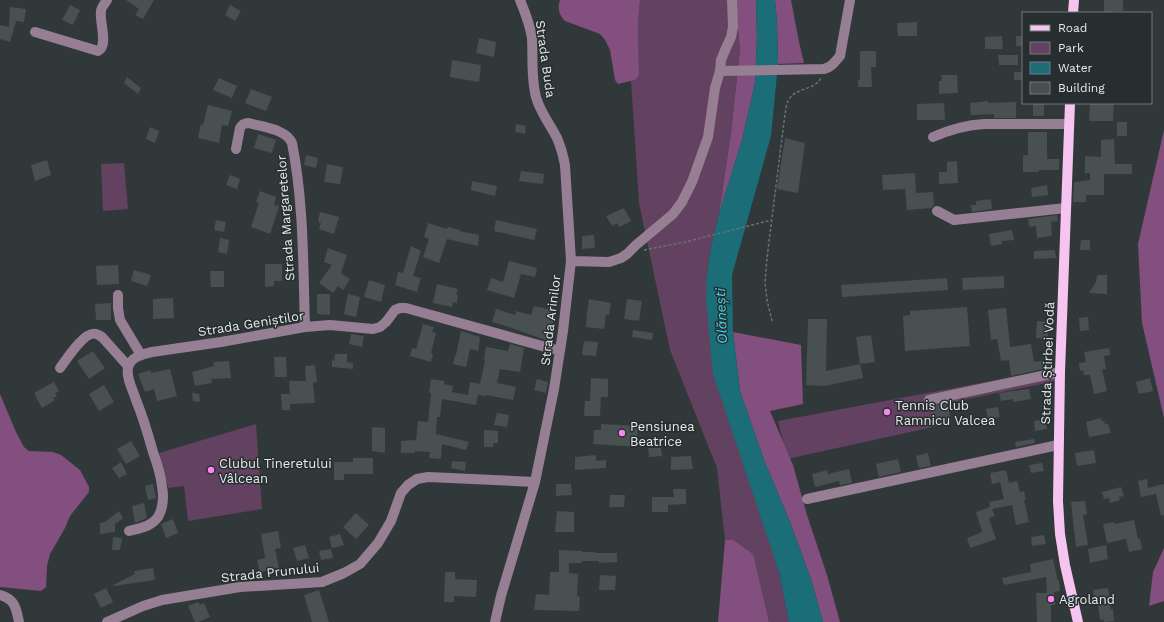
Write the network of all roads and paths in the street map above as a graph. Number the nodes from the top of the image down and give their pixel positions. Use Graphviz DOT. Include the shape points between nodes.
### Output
graph roads {
  1 [pos="107,0"];
  2 [pos="520,0"];
  3 [pos="732,0"];
  4 [pos="850,0"];
  5 [pos="1074,0"];
  6 [pos="1073,12"];
  7 [pos="35,32"];
  8 [pos="824,69"];
  9 [pos="720,71"];
  10 [pos="1070,104"];
  11 [pos="1069,124"];
  12 [pos="932,137"];
  13 [pos="236,149"];
  14 [pos="1066,208"];
  15 [pos="937,211"];
  16 [pos="772,220"];
  17 [pos="627,254"];
  18 [pos="571,261"];
  19 [pos="118,295"];
  20 [pos="772,321"];
  21 [pos="305,327"];
  22 [pos="560,351"];
  23 [pos="141,355"];
  24 [pos="128,366"];
  25 [pos="60,368"];
  26 [pos="1060,372"];
  27 [pos="929,400"];
  28 [pos="1058,445"];
  29 [pos="535,482"];
  30 [pos="807,499"];
  31 [pos="129,531"];
  32 [pos="0,595"];
  33 [pos="19,622"];
  34 [pos="107,622"];
  35 [pos="495,622"];
  36 [pos="1078,622"];
  1 -- 7 [label="street" via="101,11 102,48 98,51"];
  2 -- 18 [label="street, Strada Buda" via="532,37 536,96 557,139 565,165"];
  3 -- 9 [label="street, Strada Arinilor" via="732,37"];
  4 -- 8 [label="street" via="840,56"];
  5 -- 6 [label="main road"];
  8 -- 9 [label="street"];
  8 -- 16 [label="path" via="820,80 814,86 795,93 788,101"];
  9 -- 17 [label="street, Strada Arinilor" via="708,137 682,202 673,214"];
  10 -- 11 [label="main road, Strada Știrbei Vodă"];
  11 -- 12 [label="street" via="972,125"];
  11 -- 14 [label="main road, Strada Știrbei Vodă"];
  13 -- 21 [label="street, Strada Margaretelor" via="241,125 245,123 281,132 290,138 292,143 301,220"];
  14 -- 15 [label="street" via="954,220"];
  14 -- 26 [label="main road, Strada Știrbei Vodă"];
  16 -- 17 [label="path"];
  16 -- 20 [label="path" via="765,283"];
  17 -- 18 [label="street, Strada Arinilor" via="609,262"];
  18 -- 22 [label="street, Strada Arinilor"];
  19 -- 23 [label="street" via="120,320"];
  21 -- 22 [label="street, Strada Geniștilor" via="330,325 372,329 380,327 395,310 406,308"];
  21 -- 23 [label="street, Strada Geniștilor"];
  22 -- 29 [label="street, Strada Arinilor"];
  23 -- 24 [label="street, Strada Geniștilor" via="135,357"];
  24 -- 25 [label="street" via="102,337 91,334 73,348"];
  24 -- 31 [label="street" via="128,377 163,488 158,516 147,527"];
  26 -- 27 [label="street"];
  26 -- 28 [label="main road, Strada Știrbei Vodă"];
  28 -- 30 [label="street"];
  28 -- 36 [label="main road, Strada Știrbei Vodă" via="1060,534"];
  29 -- 34 [label="street, Strada Prunului" via="428,477 418,479 401,493 391,521 378,543 360,564 344,573 322,582 240,587 162,600"];
  29 -- 35 [label="street, Strada Arinilor"];
  32 -- 33 [label="street" via="12,601"];
}
